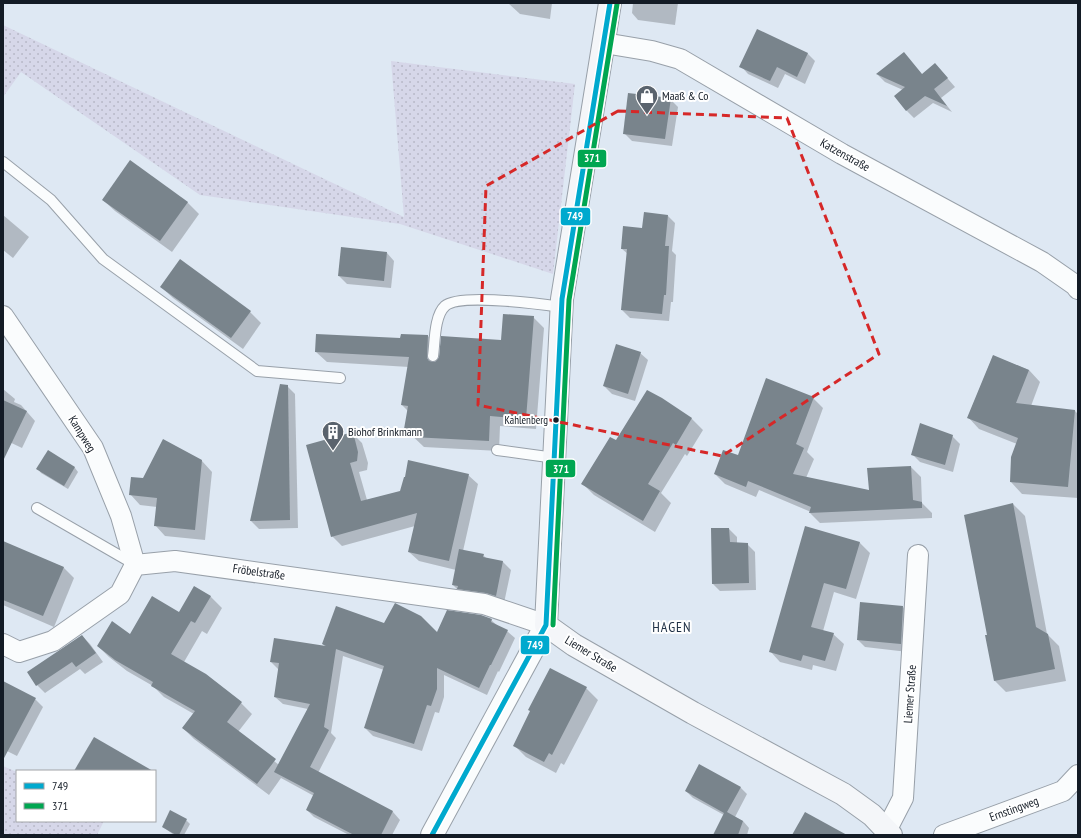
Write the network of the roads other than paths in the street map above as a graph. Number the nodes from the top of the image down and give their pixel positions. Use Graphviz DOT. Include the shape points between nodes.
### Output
graph roads {
  1 [pos="610,3"];
  2 [pos="604,43"];
  3 [pos="3,162"];
  4 [pos="1078,289"];
  5 [pos="562,307"];
  6 [pos="3,316"];
  7 [pos="434,356"];
  8 [pos="340,378"];
  9 [pos="497,450"];
  10 [pos="555,458"];
  11 [pos="37,508"];
  12 [pos="918,555"];
  13 [pos="135,565"];
  14 [pos="546,625"];
  15 [pos="3,644"];
  16 [pos="1078,775"];
  17 [pos="889,832"];
  18 [pos="432,835"];
  19 [pos="944,835"];
  1 -- 2 [label="main road"];
  2 -- 4 [label="street, Katzenstraße" via="652,51 680,59 842,154 1042,262"];
  2 -- 5 [label="main road"];
  3 -- 8 [label="lane" via="51,200 104,259 257,372"];
  5 -- 7 [label="lane" via="472,299 450,303 440,313"];
  5 -- 10 [label="main road"];
  6 -- 13 [label="street, Kampweg" via="93,448 121,516"];
  9 -- 10 [label="lane"];
  10 -- 14 [label="main road"];
  11 -- 13 [label="lane"];
  12 -- 17 [label="street, Liemer Straße" via="903,798"];
  13 -- 14 [label="street, Fröbelstraße" via="175,561 484,604"];
  13 -- 15 [label="street" via="120,594 53,641 19,652"];
  14 -- 17 [label="main road, Liemer Straße" via="574,645 693,713 843,794 872,815"];
  14 -- 18 [label="street"];
  16 -- 19 [label="street, Ernstingweg" via="1063,791"];
}
